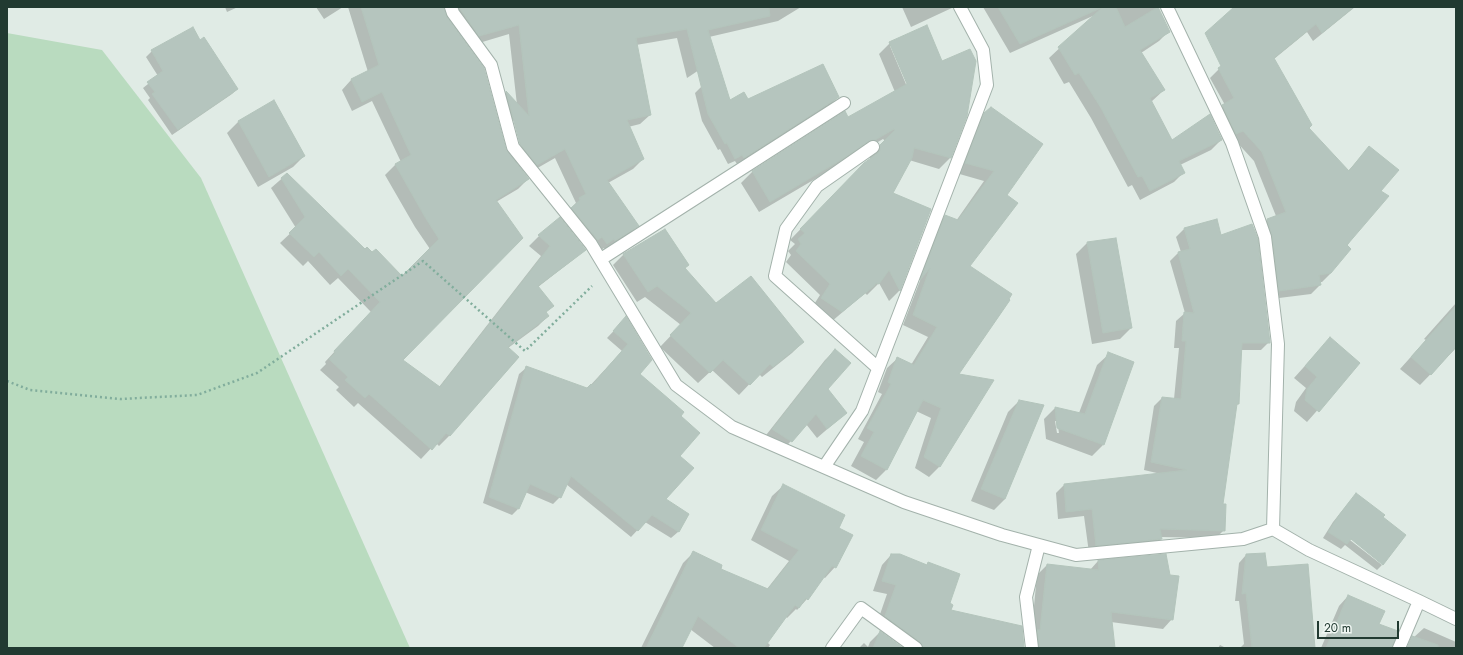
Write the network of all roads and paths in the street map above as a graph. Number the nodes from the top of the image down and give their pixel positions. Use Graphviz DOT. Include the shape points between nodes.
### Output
graph roads {
  1 [pos="451,7"];
  2 [pos="960,7"];
  3 [pos="1167,7"];
  4 [pos="844,103"];
  5 [pos="873,147"];
  6 [pos="601,259"];
  7 [pos="608,271"];
  8 [pos="878,368"];
  9 [pos="7,381"];
  10 [pos="824,467"];
  11 [pos="1273,529"];
  12 [pos="1039,545"];
  13 [pos="1419,601"];
  14 [pos="1456,619"];
  15 [pos="832,648"];
  16 [pos="916,648"];
  17 [pos="1032,648"];
  18 [pos="1399,648"];
  1 -- 6 [label="street" via="491,65 513,147"];
  2 -- 8 [label="street" via="983,50 987,85"];
  3 -- 11 [label="street" via="1232,142 1265,237 1278,344"];
  4 -- 6 [label="street"];
  5 -- 8 [label="street" via="817,186 786,229 775,276"];
  6 -- 7 [label="street"];
  7 -- 9 [label="path" via="525,351 423,261 257,373 198,395 120,399 30,390"];
  7 -- 10 [label="street" via="676,385 732,427"];
  8 -- 10 [label="street" via="862,410"];
  10 -- 12 [label="street" via="904,502 1002,536"];
  11 -- 12 [label="street" via="1243,539 1076,555"];
  11 -- 13 [label="street" via="1309,550"];
  12 -- 17 [label="street" via="1026,597"];
  13 -- 14 [label="street"];
  13 -- 18 [label="street"];
  15 -- 16 [label="street" via="861,608"];
}
